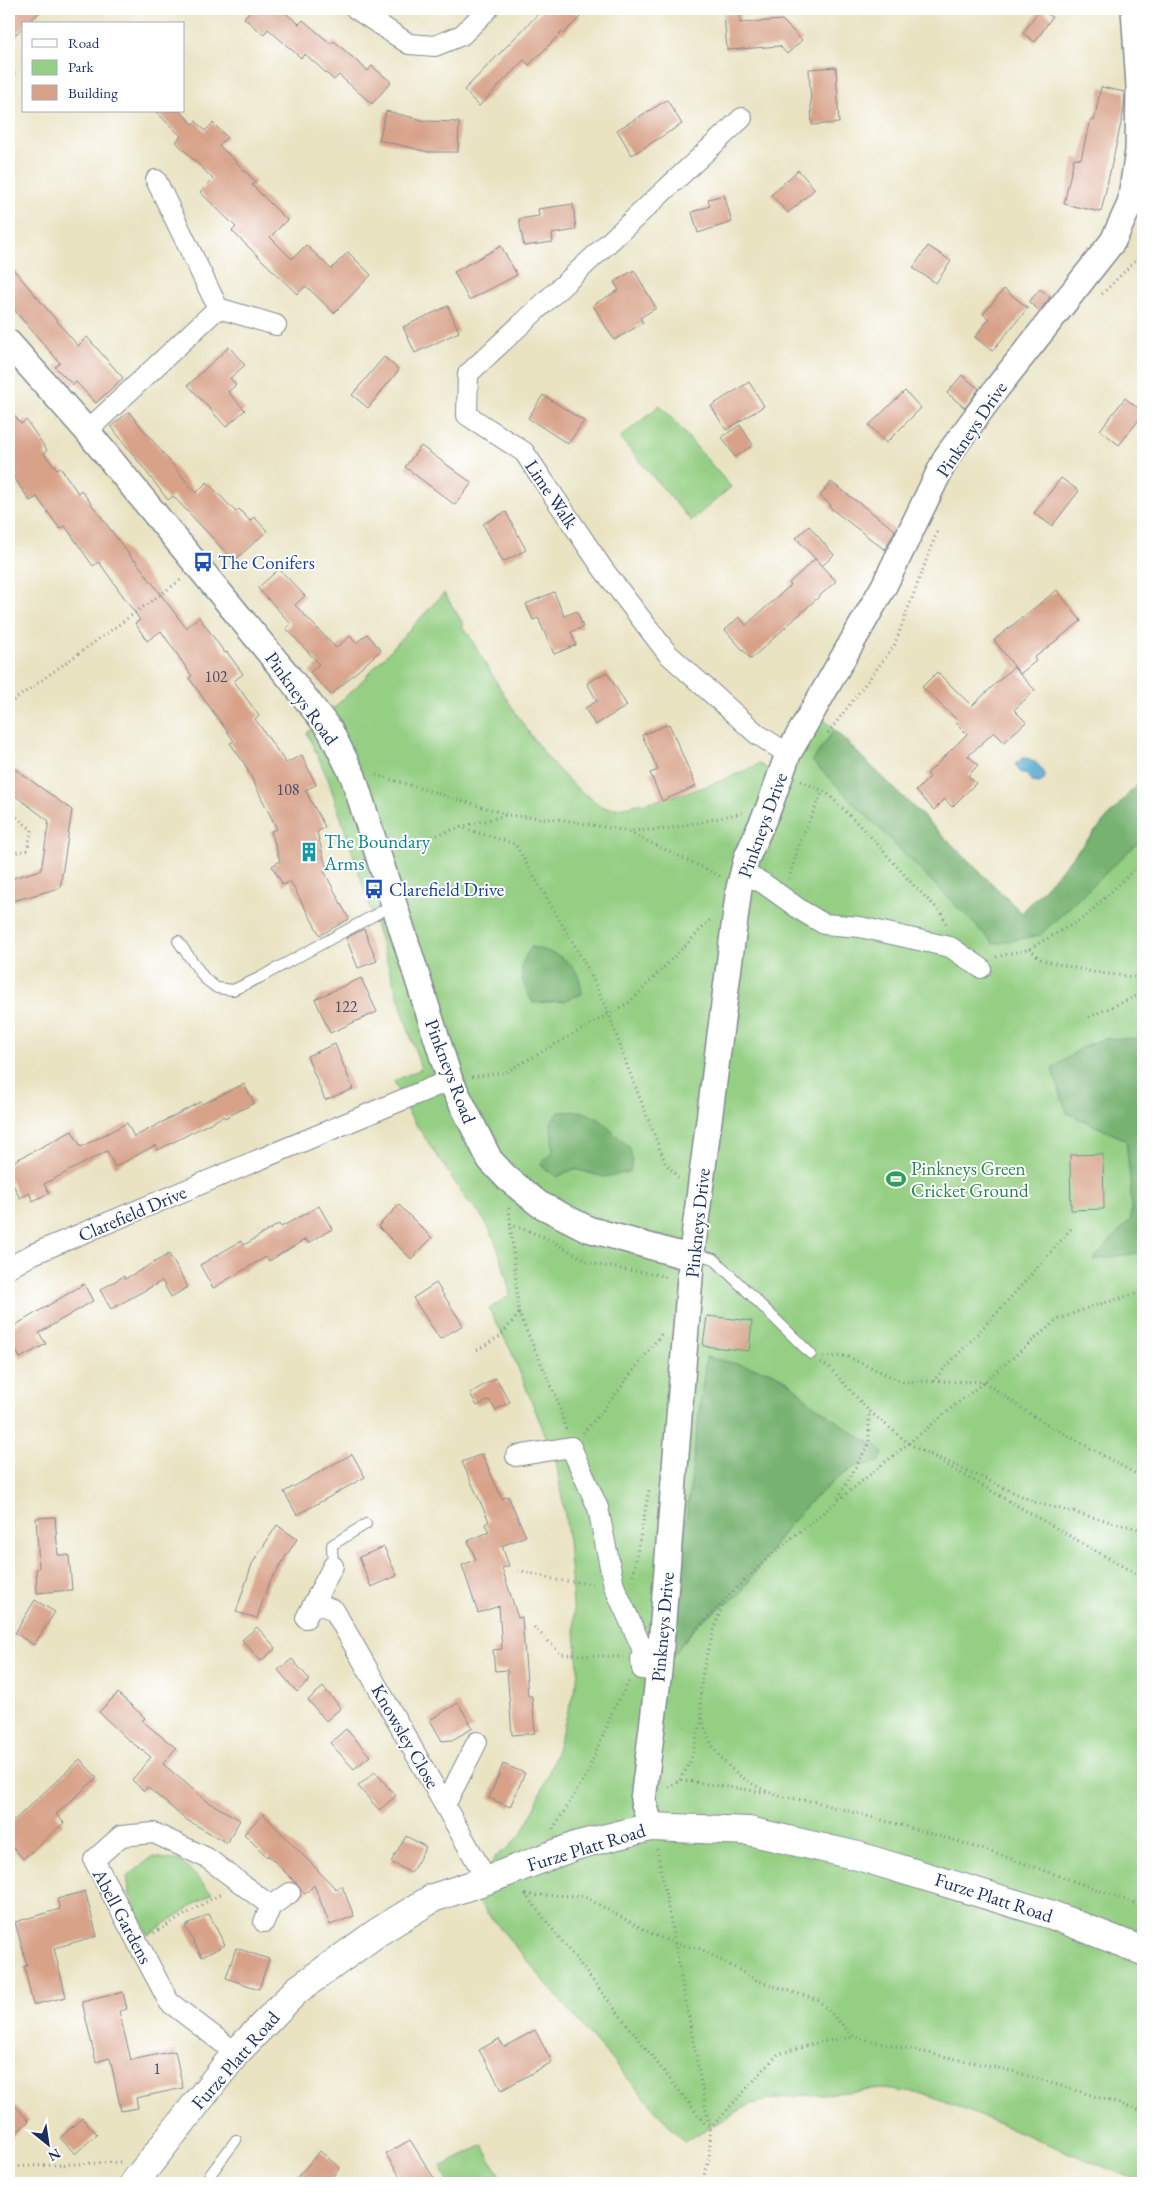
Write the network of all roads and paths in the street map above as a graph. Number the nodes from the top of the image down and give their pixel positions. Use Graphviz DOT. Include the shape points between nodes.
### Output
graph roads {
  1 [pos="356,9"];
  2 [pos="488,9"];
  3 [pos="1134,9"];
  4 [pos="1138,9"];
  5 [pos="1143,11"];
  6 [pos="1141,85"];
  7 [pos="742,118"];
  8 [pos="156,180"];
  9 [pos="1137,202"];
  10 [pos="1143,245"];
  11 [pos="1095,301"];
  12 [pos="218,308"];
  13 [pos="276,324"];
  14 [pos="9,343"];
  15 [pos="87,431"];
  16 [pos="938,527"];
  17 [pos="198,567"];
  18 [pos="9,709"];
  19 [pos="823,740"];
  20 [pos="788,754"];
  21 [pos="353,776"];
  22 [pos="793,778"];
  23 [pos="823,791"];
  24 [pos="769,807"];
  25 [pos="9,811"];
  26 [pos="507,815"];
  27 [pos="460,827"];
  28 [pos="627,831"];
  29 [pos="9,854"];
  30 [pos="377,855"];
  31 [pos="1143,861"];
  32 [pos="732,875"];
  33 [pos="783,899"];
  34 [pos="393,905"];
  35 [pos="714,916"];
  36 [pos="949,930"];
  37 [pos="178,941"];
  38 [pos="1029,949"];
  39 [pos="986,963"];
  40 [pos="1143,978"];
  41 [pos="1143,993"];
  42 [pos="608,1014"];
  43 [pos="1089,1017"];
  44 [pos="450,1080"];
  45 [pos="507,1178"];
  46 [pos="681,1182"];
  47 [pos="510,1224"];
  48 [pos="1071,1229"];
  49 [pos="685,1254"];
  50 [pos="9,1268"];
  51 [pos="671,1277"];
  52 [pos="669,1287"];
  53 [pos="1143,1292"];
  54 [pos="519,1314"];
  55 [pos="663,1324"];
  56 [pos="662,1333"];
  57 [pos="661,1343"];
  58 [pos="477,1350"];
  59 [pos="811,1354"];
  60 [pos="933,1381"];
  61 [pos="984,1382"];
  62 [pos="869,1411"];
  63 [pos="908,1443"];
  64 [pos="571,1446"];
  65 [pos="516,1456"];
  66 [pos="1143,1478"];
  67 [pos="650,1485"];
  68 [pos="836,1501"];
  69 [pos="366,1524"];
  70 [pos="1143,1530"];
  71 [pos="333,1566"];
  72 [pos="518,1570"];
  73 [pos="1143,1578"];
  74 [pos="623,1584"];
  75 [pos="724,1600"];
  76 [pos="534,1627"];
  77 [pos="647,1666"];
  78 [pos="702,1716"];
  79 [pos="477,1742"];
  80 [pos="680,1780"];
  81 [pos="773,1794"];
  82 [pos="643,1800"];
  83 [pos="445,1805"];
  84 [pos="651,1827"];
  85 [pos="553,1830"];
  86 [pos="495,1876"];
  87 [pos="240,1883"];
  88 [pos="290,1893"];
  89 [pos="526,1895"];
  90 [pos="1143,1906"];
  91 [pos="138,1943"];
  92 [pos="676,1944"];
  93 [pos="1143,1951"];
  94 [pos="854,2037"];
  95 [pos="236,2053"];
  96 [pos="1143,2112"];
  97 [pos="710,2130"];
  98 [pos="236,2140"];
  99 [pos="152,2160"];
  100 [pos="9,2167"];
  101 [pos="134,2183"];
  102 [pos="204,2183"];
  103 [pos="699,2183"];
  1 -- 2 [label="street" via="409,44 435,46 462,35"];
  3 -- 6 [label="street, Pinkneys Drive"];
  4 -- 5 [label="street"];
  6 -- 9 [label="street, Pinkneys Drive"];
  7 -- 20 [label="street, Lime Walk" via="468,374 468,415 524,452 603,569 668,654 757,734"];
  8 -- 12 [label="street"];
  9 -- 20 [label="street, Pinkneys Drive" via="1113,241 947,456 884,586"];
  10 -- 11 [label="path" via="1138,259"];
  12 -- 13 [label="street"];
  12 -- 15 [label="street"];
  14 -- 15 [label="street, Pinkneys Road"];
  15 -- 17 [label="street, Pinkneys Road"];
  16 -- 19 [label="path" via="894,646"];
  17 -- 18 [label="path" via="10,703"];
  17 -- 21 [label="street, Pinkneys Road" via="330,730"];
  20 -- 24 [label="street, Pinkneys Drive"];
  21 -- 26 [label="path" via="375,774"];
  21 -- 30 [label="street, Pinkneys Road"];
  22 -- 23 [label="path"];
  23 -- 33 [label="path" via="800,841"];
  23 -- 36 [label="path" via="942,913"];
  24 -- 28 [label="path" via="667,829"];
  24 -- 32 [label="street, Pinkneys Drive" via="747,857"];
  25 -- 29 [label="path" via="32,830 27,850"];
  26 -- 27 [label="path"];
  26 -- 28 [label="path" via="564,820"];
  27 -- 30 [label="path"];
  27 -- 42 [label="path" via="515,844 587,967"];
  28 -- 32 [label="path"];
  30 -- 34 [label="street, Pinkneys Road"];
  31 -- 38 [label="path" via="1085,918"];
  32 -- 33 [label="street" via="763,883"];
  32 -- 49 [label="street, Pinkneys Drive" via="739,888"];
  33 -- 39 [label="street" via="824,924 860,927 950,947"];
  34 -- 37 [label="lane" via="232,990 217,988 205,979"];
  34 -- 44 [label="street, Pinkneys Road"];
  35 -- 42 [label="path" via="630,1002"];
  38 -- 39 [label="path"];
  38 -- 40 [label="path" via="1042,960 1092,972"];
  41 -- 43 [label="path"];
  42 -- 44 [label="path" via="506,1072"];
  42 -- 46 [label="path" via="665,1162"];
  44 -- 45 [label="street, Pinkneys Road" via="480,1144"];
  44 -- 50 [label="street, Clarefield Drive" via="33,1254"];
  45 -- 47 [label="path"];
  45 -- 49 [label="street, Pinkneys Road" via="539,1204 588,1229"];
  47 -- 51 [label="path" via="544,1237 593,1264"];
  47 -- 54 [label="path"];
  48 -- 60 [label="path"];
  49 -- 51 [label="path"];
  49 -- 59 [label="lane" via="714,1259"];
  49 -- 77 [label="street, Pinkneys Drive"];
  51 -- 52 [label="path"];
  53 -- 61 [label="path" via="1057,1320"];
  54 -- 58 [label="path" via="499,1337"];
  54 -- 64 [label="path" via="557,1399"];
  55 -- 56 [label="path"];
  56 -- 57 [label="path"];
  56 -- 64 [label="path" via="605,1408"];
  59 -- 60 [label="path" via="827,1358 846,1356 903,1382"];
  59 -- 62 [label="path" via="831,1369"];
  60 -- 61 [label="path"];
  61 -- 63 [label="path"];
  61 -- 66 [label="path" via="1033,1416"];
  62 -- 63 [label="path"];
  62 -- 68 [label="path" via="869,1443"];
  63 -- 68 [label="path"];
  63 -- 70 [label="path" via="1038,1503"];
  63 -- 73 [label="path"];
  64 -- 65 [label="street"];
  64 -- 74 [label="street" via="598,1508"];
  67 -- 74 [label="path"];
  68 -- 75 [label="path" via="771,1555"];
  69 -- 71 [label="lane" via="332,1545"];
  71 -- 83 [label="street, Knowsley Close" via="310,1610 334,1610"];
  72 -- 74 [label="path" via="557,1580"];
  74 -- 77 [label="street"];
  75 -- 77 [label="path"];
  75 -- 78 [label="path" via="702,1675"];
  76 -- 77 [label="path" via="561,1654 607,1655"];
  77 -- 82 [label="street, Pinkneys Drive"];
  77 -- 85 [label="path" via="625,1686 586,1776"];
  78 -- 80 [label="path" via="690,1762"];
  78 -- 81 [label="path" via="712,1744 728,1764 747,1781"];
  79 -- 83 [label="street"];
  80 -- 81 [label="path"];
  80 -- 82 [label="path"];
  81 -- 90 [label="path" via="818,1803 967,1844"];
  82 -- 84 [label="street, Pinkneys Drive"];
  83 -- 86 [label="street, Knowsley Close"];
  84 -- 86 [label="main road, Furze Platt Road" via="578,1845"];
  84 -- 92 [label="path"];
  84 -- 93 [label="main road, Furze Platt Road" via="749,1831 858,1856 1052,1915"];
  86 -- 89 [label="path"];
  86 -- 95 [label="main road, Furze Platt Road" via="433,1898 378,1932 297,1990"];
  87 -- 88 [label="street, Abell Gardens" via="267,1914"];
  87 -- 91 [label="path"];
  87 -- 91 [label="street, Abell Gardens" via="207,1858 154,1833 121,1836 94,1860"];
  89 -- 92 [label="path" via="583,1896"];
  89 -- 97 [label="path"];
  91 -- 95 [label="street, Abell Gardens" via="169,2002"];
  92 -- 94 [label="path" via="701,1948 758,1980 818,2000"];
  92 -- 97 [label="path"];
  94 -- 96 [label="path" via="1012,2071"];
  94 -- 97 [label="path" via="820,2042 778,2054"];
  95 -- 99 [label="main road, Furze Platt Road"];
  97 -- 103 [label="path" via="710,2157"];
  98 -- 102 [label="lane"];
  99 -- 100 [label="path"];
  99 -- 101 [label="main road, Furze Platt Road"];
}
